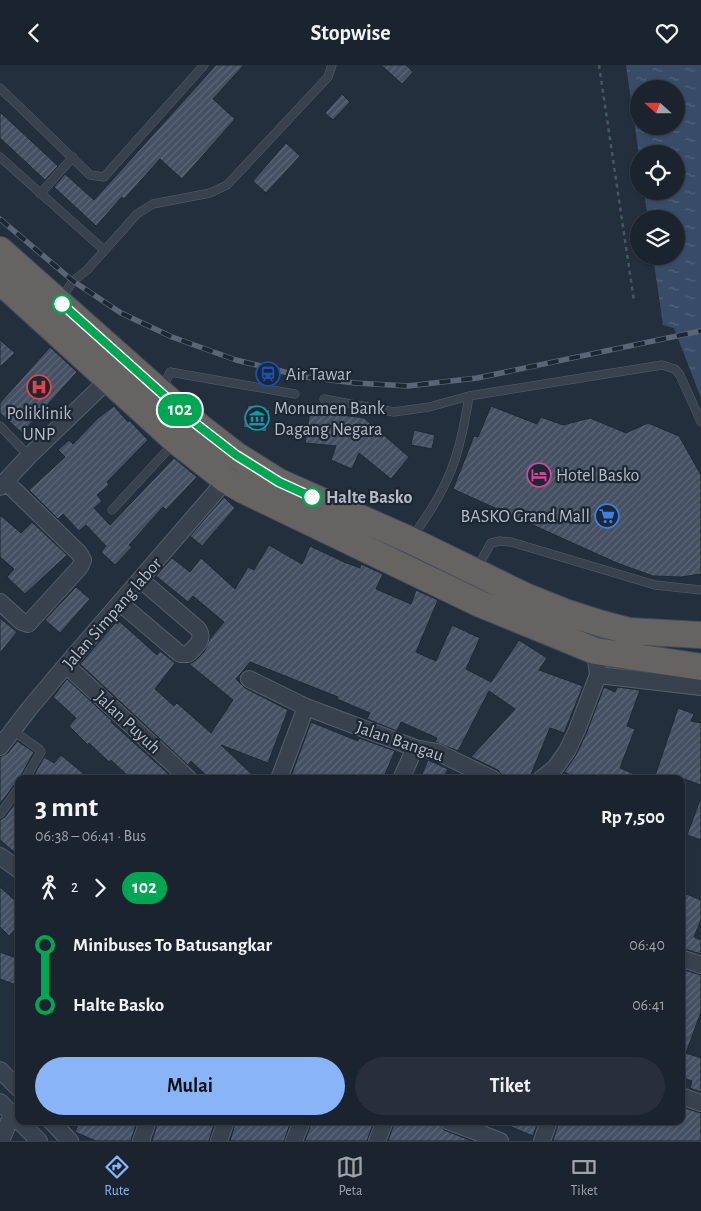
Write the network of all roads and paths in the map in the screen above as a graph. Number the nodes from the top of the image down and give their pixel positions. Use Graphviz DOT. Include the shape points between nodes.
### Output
graph roads {
  1 [pos="204,65"];
  2 [pos="332,65"];
  3 [pos="599,65"];
  4 [pos="0,88"];
  5 [pos="0,157"];
  6 [pos="72,157"];
  7 [pos="40,194"];
  8 [pos="0,250"];
  9 [pos="104,250"];
  10 [pos="0,281"];
  11 [pos="634,301"];
  12 [pos="59,302"];
  13 [pos="109,379"];
  14 [pos="161,393"];
  15 [pos="295,394"];
  16 [pos="469,396"];
  17 [pos="324,399"];
  18 [pos="701,422"];
  19 [pos="0,426"];
  20 [pos="176,441"];
  21 [pos="29,456"];
  22 [pos="226,480"];
  23 [pos="2,484"];
  24 [pos="112,510"];
  25 [pos="410,540"];
  26 [pos="475,571"];
  27 [pos="141,580"];
  28 [pos="701,590"];
  29 [pos="0,602"];
  30 [pos="120,603"];
  31 [pos="701,635"];
  32 [pos="597,663"];
  33 [pos="66,665"];
  34 [pos="701,667"];
  35 [pos="248,679"];
  36 [pos="701,687"];
  37 [pos="306,707"];
  38 [pos="12,730"];
  39 [pos="0,747"];
  40 [pos="414,747"];
  41 [pos="27,775"];
  42 [pos="186,775"];
  43 [pos="280,775"];
  44 [pos="403,775"];
  45 [pos="485,775"];
  46 [pos="546,775"];
  47 [pos="15,794"];
  48 [pos="0,815"];
  49 [pos="0,856"];
  50 [pos="15,867"];
  51 [pos="685,959"];
  52 [pos="701,965"];
  53 [pos="0,1070"];
  54 [pos="15,1085"];
  55 [pos="685,1097"];
  56 [pos="701,1103"];
  57 [pos="12,1115"];
  58 [pos="22,1125"];
  59 [pos="55,1125"];
  60 [pos="71,1125"];
  61 [pos="147,1125"];
  62 [pos="225,1125"];
  63 [pos="300,1125"];
  64 [pos="383,1125"];
  65 [pos="458,1125"];
  66 [pos="548,1125"];
  67 [pos="68,1139"];
  68 [pos="2,1141"];
  69 [pos="39,1141"];
  70 [pos="141,1141"];
  71 [pos="219,1141"];
  72 [pos="294,1141"];
  73 [pos="377,1141"];
  74 [pos="500,1141"];
  75 [pos="542,1141"];
  1 -- 6 [label="lane" via="104,177 90,175"];
  2 -- 9 [label="lane" via="328,77 227,185 210,193 153,204 137,214"];
  3 -- 11 [label="path"];
  4 -- 6 [label="lane"];
  5 -- 7 [label="lane"];
  6 -- 7 [label="lane"];
  7 -- 9 [label="lane"];
  8 -- 12 [label="highway"];
  9 -- 12 [label="lane" via="73,281"];
  10 -- 13 [label="highway"];
  12 -- 14 [label="highway"];
  13 -- 20 [label="highway"];
  13 -- 21 [label="street"];
  14 -- 15 [label="lane" via="170,371"];
  14 -- 25 [label="highway" via="236,455 279,482"];
  16 -- 17 [label="lane" via="394,412"];
  16 -- 18 [label="lane" via="662,365 675,369 680,375"];
  16 -- 25 [label="lane" via="456,462 442,493"];
  19 -- 21 [label="lane"];
  20 -- 22 [label="highway"];
  20 -- 24 [label="lane"];
  21 -- 23 [label="street"];
  22 -- 27 [label="street, Jalan Simpang labor"];
  22 -- 32 [label="highway" via="273,506"];
  23 -- 29 [label="street" via="80,553 83,560 31,623 22,622"];
  25 -- 26 [label="highway"];
  26 -- 28 [label="lane" via="491,543 500,541 655,585"];
  26 -- 31 [label="highway" via="565,612 599,623 629,631"];
  27 -- 30 [label="street, Jalan Simpang labor"];
  27 -- 30 [label="street" via="198,629 201,640 188,654 180,654"];
  30 -- 33 [label="street, Jalan Simpang labor"];
  32 -- 34 [label="highway"];
  32 -- 36 [label="street"];
  32 -- 46 [label="street" via="577,730 567,751"];
  33 -- 38 [label="street, Jalan Simpang labor"];
  33 -- 42 [label="street, Jalan Puyuh"];
  35 -- 37 [label="street, Jalan Bangau"];
  37 -- 40 [label="street, Jalan Bangau"];
  37 -- 43 [label="street"];
  38 -- 39 [label="street, Jalan Simpang labor"];
  38 -- 41 [label="lane" via="41,752"];
  40 -- 44 [label="street"];
  40 -- 45 [label="street, Jalan Bangau" via="437,752"];
  47 -- 48 [label="lane"];
  49 -- 50 [label="street"];
  51 -- 52 [label="street"];
  53 -- 54 [label="street"];
  55 -- 56 [label="street"];
  57 -- 68 [label="street"];
  58 -- 69 [label="street"];
  59 -- 67 [label="street"];
  60 -- 67 [label="street"];
  61 -- 70 [label="street"];
  62 -- 71 [label="street"];
  63 -- 72 [label="street"];
  64 -- 73 [label="street"];
  65 -- 74 [label="street"];
  66 -- 75 [label="street"];
}
